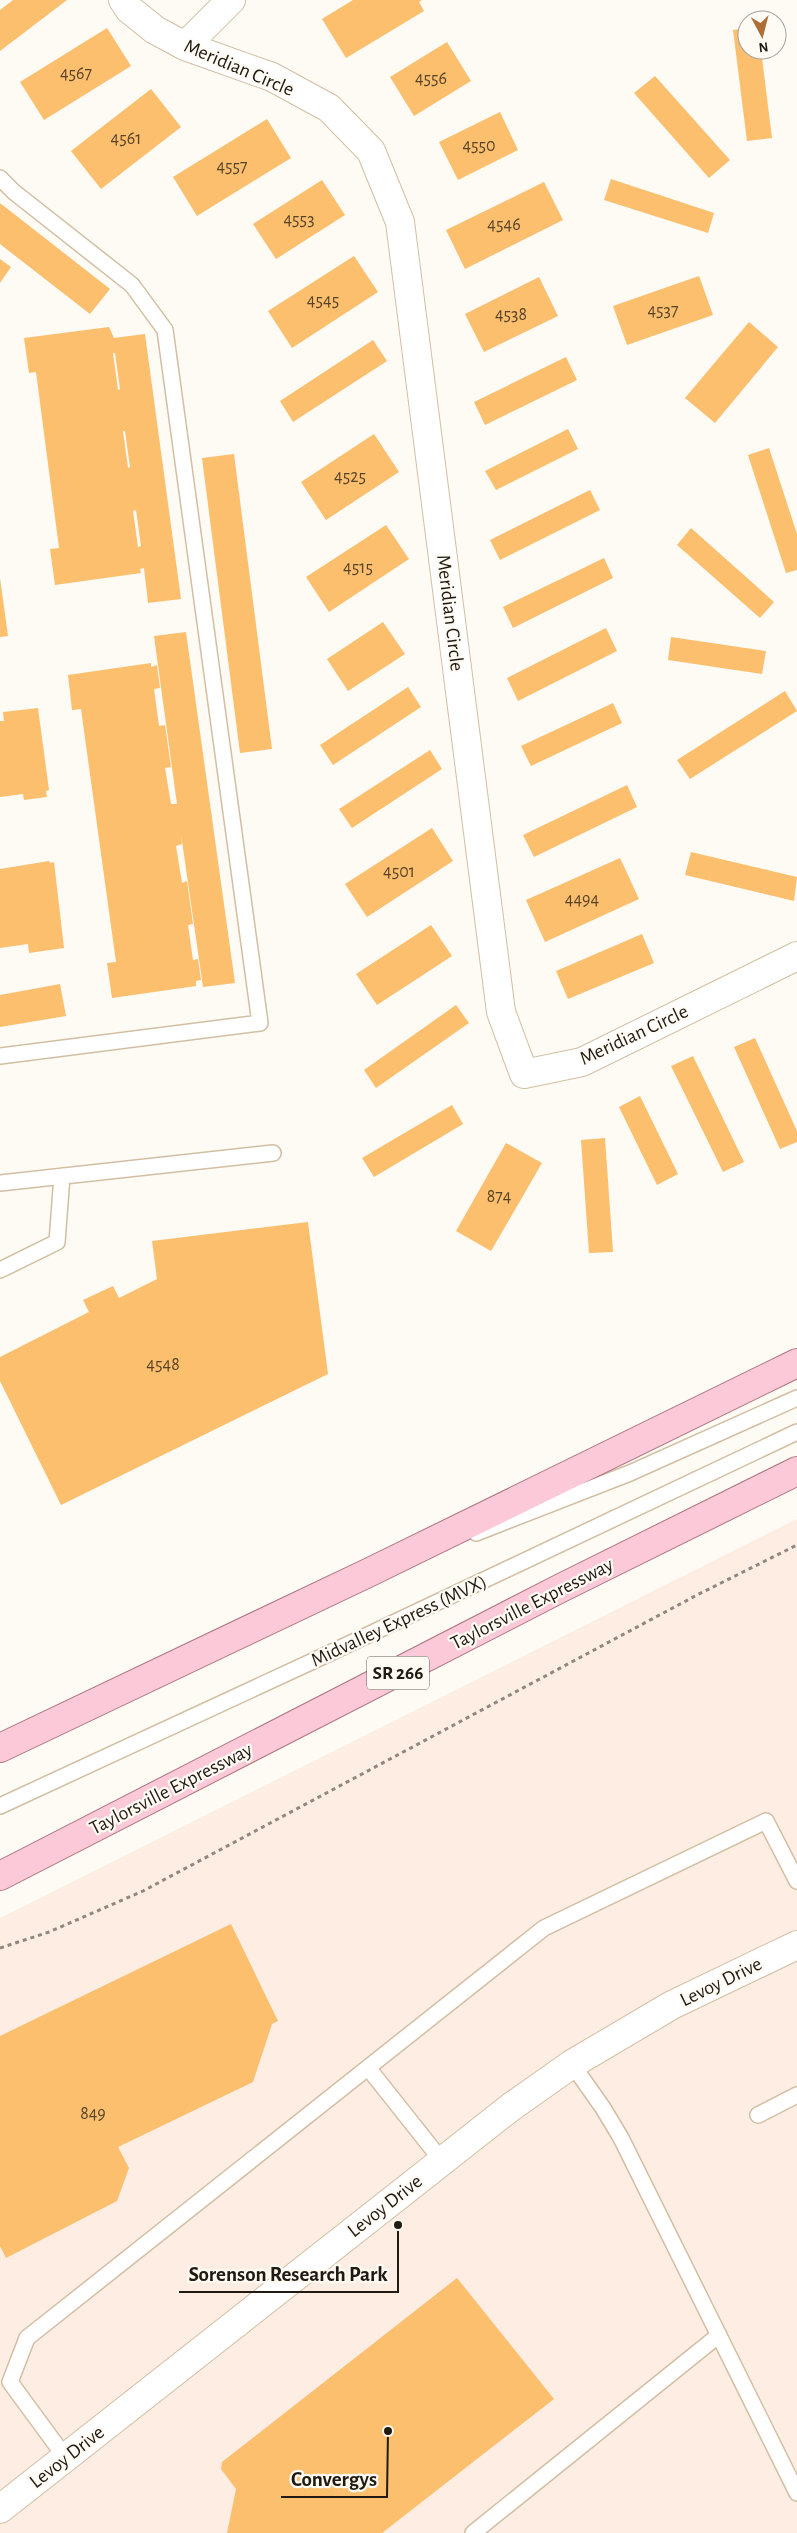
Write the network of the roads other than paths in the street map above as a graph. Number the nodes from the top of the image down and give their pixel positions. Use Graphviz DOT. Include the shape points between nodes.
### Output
graph roads {
  1 [pos="123,0"];
  2 [pos="232,0"];
  3 [pos="185,46"];
  4 [pos="0,178"];
  5 [pos="797,956"];
  6 [pos="0,1056"];
  7 [pos="273,1153"];
  8 [pos="62,1176"];
  9 [pos="0,1183"];
  10 [pos="0,1270"];
  11 [pos="797,1363"];
  12 [pos="797,1398"];
  13 [pos="797,1432"];
  14 [pos="797,1471"];
  15 [pos="370,1572"];
  16 [pos="0,1748"];
  17 [pos="0,1806"];
  18 [pos="0,1876"];
  19 [pos="797,1881"];
  20 [pos="797,1945"];
  21 [pos="572,2064"];
  22 [pos="370,2069"];
  23 [pos="797,2095"];
  24 [pos="758,2115"];
  25 [pos="442,2161"];
  26 [pos="719,2335"];
  27 [pos="5,2379"];
  28 [pos="65,2458"];
  29 [pos="797,2493"];
  30 [pos="0,2509"];
  31 [pos="473,2533"];
  1 -- 3 [label="street, Meridian Circle" via="155,30"];
  2 -- 3 [label="street"];
  3 -- 5 [label="street, Meridian Circle" via="272,77 329,108 371,151 400,222 501,1012 524,1074 582,1062"];
  4 -- 6 [label="lane" via="132,285 165,330 260,1023"];
  7 -- 8 [label="lane"];
  8 -- 9 [label="lane"];
  8 -- 10 [label="lane" via="57,1242"];
  11 -- 15 [label="main road"];
  12 -- 15 [label="lane" via="620,1476"];
  13 -- 17 [label="lane, Midvalley Express (MVX)"];
  14 -- 18 [label="main road, Taylorsville Expressway / SR 266"];
  15 -- 16 [label="main road"];
  19 -- 22 [label="lane" via="766,1821 544,1928"];
  20 -- 21 [label="street, Levoy Drive" via="672,2005"];
  21 -- 25 [label="street, Levoy Drive"];
  21 -- 26 [label="lane" via="621,2138"];
  22 -- 25 [label="lane"];
  22 -- 27 [label="lane" via="27,2338"];
  23 -- 24 [label="lane"];
  25 -- 28 [label="street, Levoy Drive"];
  26 -- 29 [label="lane"];
  26 -- 31 [label="lane"];
  27 -- 28 [label="lane"];
  28 -- 30 [label="street, Levoy Drive"];
}
